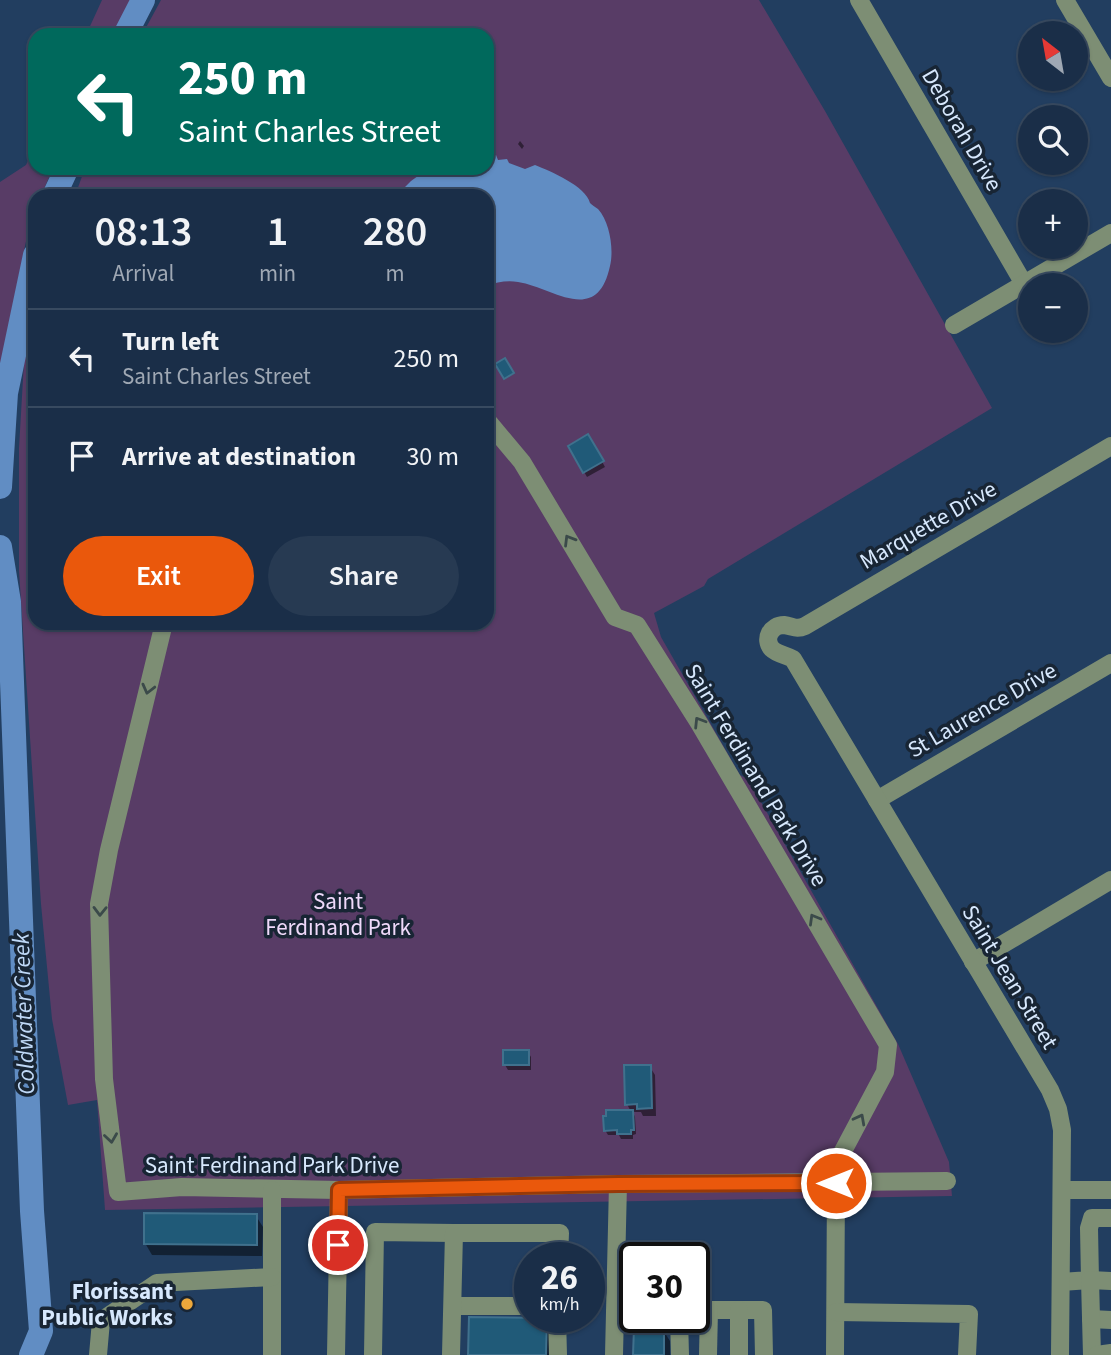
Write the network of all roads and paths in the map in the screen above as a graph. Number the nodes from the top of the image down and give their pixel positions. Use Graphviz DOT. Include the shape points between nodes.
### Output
graph roads {
  1 [pos="859,0"];
  2 [pos="1065,0"];
  3 [pos="1111,78"];
  4 [pos="1111,233"];
  5 [pos="1043,273"];
  6 [pos="1018,274"];
  7 [pos="1018,288"];
  8 [pos="954,325"];
  9 [pos="494,429"];
  10 [pos="1111,446"];
  11 [pos="798,629"];
  12 [pos="162,630"];
  13 [pos="769,635"];
  14 [pos="793,659"];
  15 [pos="1111,663"];
  16 [pos="877,800"];
  17 [pos="1111,880"];
  18 [pos="973,962"];
  19 [pos="947,1181"];
  20 [pos="836,1183"];
  21 [pos="618,1184"];
  22 [pos="272,1190"];
  23 [pos="339,1190"];
  24 [pos="1062,1190"];
  25 [pos="1111,1190"];
  26 [pos="1111,1218"];
  27 [pos="1089,1228"];
  28 [pos="1061,1232"];
  29 [pos="454,1233"];
  30 [pos="560,1242"];
  31 [pos="272,1277"];
  32 [pos="1090,1280"];
  33 [pos="1111,1281"];
  34 [pos="1061,1282"];
  35 [pos="453,1306"];
  36 [pos="514,1306"];
  37 [pos="710,1310"];
  38 [pos="739,1310"];
  39 [pos="836,1312"];
  40 [pos="615,1313"];
  41 [pos="619,1313"];
  42 [pos="1091,1319"];
  43 [pos="1111,1320"];
  44 [pos="557,1333"];
  45 [pos="679,1333"];
  46 [pos="705,1333"];
  47 [pos="1111,1353"];
  48 [pos="98,1355"];
  49 [pos="272,1355"];
  50 [pos="336,1355"];
  51 [pos="373,1355"];
  52 [pos="451,1355"];
  53 [pos="558,1355"];
  54 [pos="614,1355"];
  55 [pos="680,1355"];
  56 [pos="708,1355"];
  57 [pos="739,1355"];
  58 [pos="764,1355"];
  59 [pos="835,1355"];
  60 [pos="967,1355"];
  61 [pos="1059,1355"];
  62 [pos="1094,1355"];
  1 -- 6 [label="street, Deborah Drive"];
  2 -- 3 [label="street"];
  4 -- 5 [label="street"];
  7 -- 8 [label="street"];
  20 -- 9 [label="street, Saint Ferdinand Park Drive, one-way" via="842,1153 885,1072 888,1045 637,625 615,617 522,462"];
  10 -- 11 [label="street, Marquette Drive"];
  11 -- 13 [label="street, Marquette Drive" via="782,625"];
  11 -- 14 [label="street"];
  12 -- 22 [label="street, Saint Ferdinand Park Drive, one-way" via="99,904 103,1061 118,1192 182,1187"];
  13 -- 14 [label="street, Saint Jean Street" via="773,650"];
  14 -- 16 [label="street, Saint Jean Street"];
  15 -- 16 [label="street, St Laurence Drive"];
  16 -- 18 [label="street, Saint Jean Street"];
  17 -- 18 [label="street"];
  18 -- 24 [label="street, Saint Jean Street" via="1058,1109"];
  19 -- 20 [label="street, Saint Ferdinand Park Drive"];
  20 -- 21 [label="street, Saint Ferdinand Park Drive"];
  20 -- 39 [label="street"];
  21 -- 23 [label="street, Saint Ferdinand Park Drive"];
  21 -- 40 [label="street"];
  22 -- 23 [label="street, Saint Ferdinand Park Drive"];
  22 -- 31 [label="street"];
  23 -- 50 [label="street"];
  24 -- 25 [label="street"];
  24 -- 28 [label="street, Saint Jean Street"];
  26 -- 27 [label="street" via="1092,1218"];
  27 -- 28 [label="street"];
  27 -- 32 [label="street"];
  28 -- 34 [label="street, Saint Jean Street"];
  29 -- 30 [label="street" via="560,1233"];
  29 -- 35 [label="street"];
  29 -- 51 [label="street" via="375,1232"];
  31 -- 48 [label="street" via="157,1283 101,1321"];
  31 -- 49 [label="street"];
  32 -- 33 [label="street"];
  32 -- 34 [label="street"];
  32 -- 42 [label="street"];
  34 -- 61 [label="street, Saint Jean Street"];
  35 -- 36 [label="street"];
  35 -- 52 [label="street"];
  37 -- 38 [label="street"];
  38 -- 57 [label="street"];
  38 -- 58 [label="street" via="763,1310"];
  39 -- 59 [label="street"];
  39 -- 60 [label="street" via="969,1314"];
  40 -- 41 [label="street"];
  40 -- 54 [label="street"];
  42 -- 43 [label="street"];
  42 -- 62 [label="street"];
  44 -- 53 [label="street"];
  45 -- 55 [label="street"];
  46 -- 56 [label="street"];
  47 -- 62 [label="street"];
}
